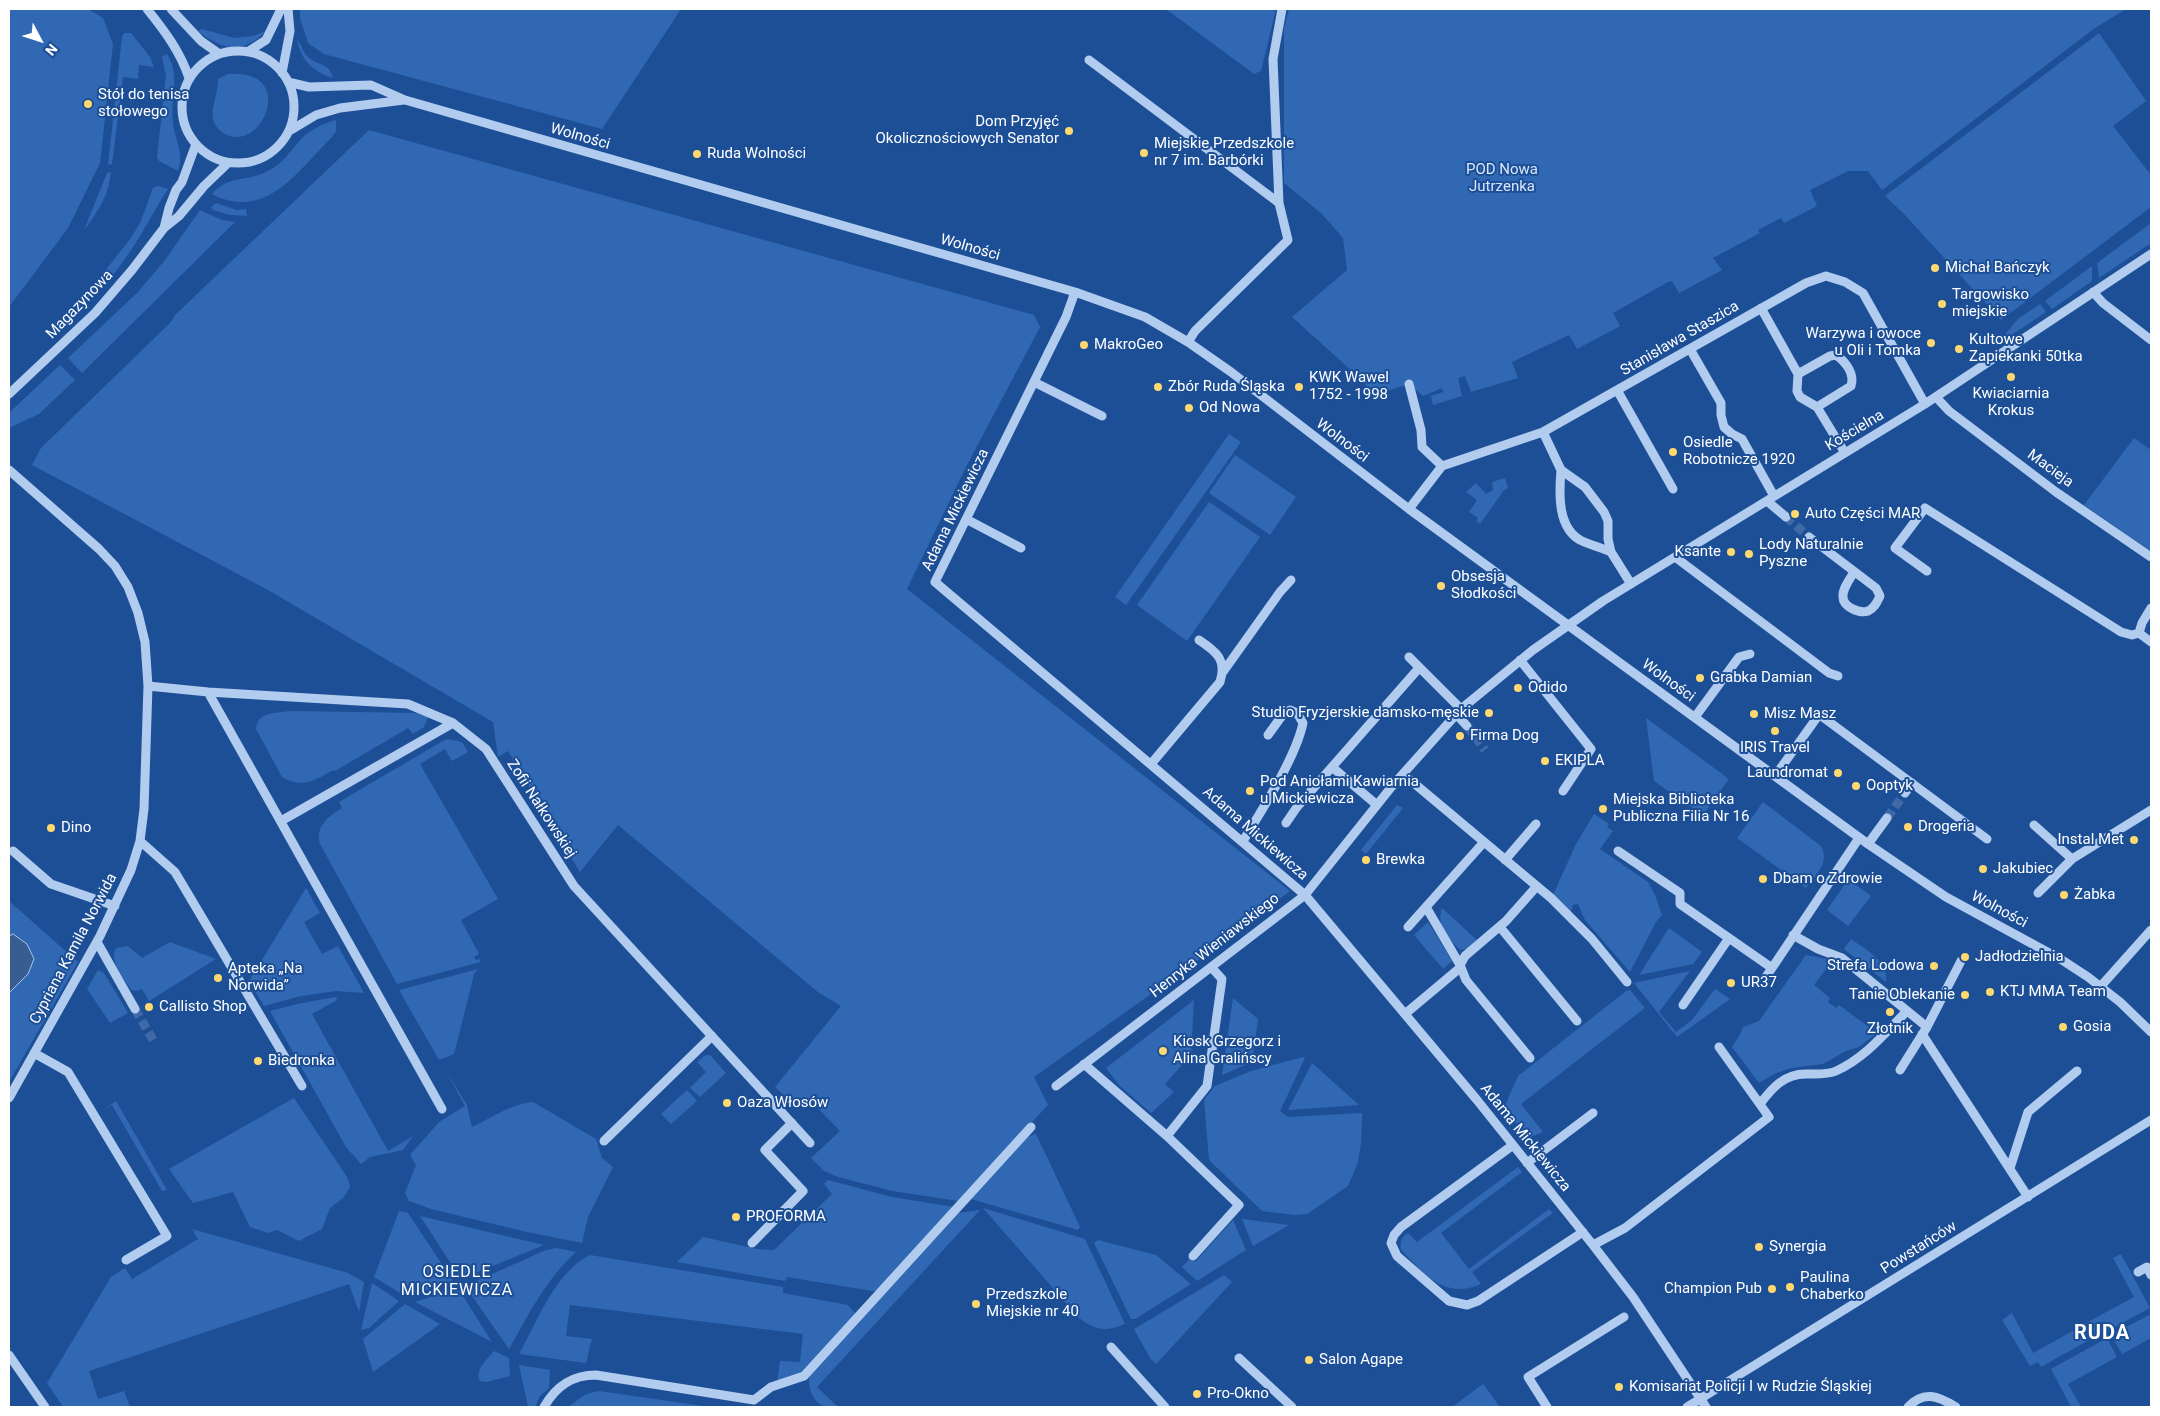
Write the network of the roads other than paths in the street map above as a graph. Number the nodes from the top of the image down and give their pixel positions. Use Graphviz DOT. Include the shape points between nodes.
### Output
graph roads {
  1 [pos="147,9"];
  2 [pos="171,9"];
  3 [pos="282,9"];
  4 [pos="288,9"];
  5 [pos="1282,9"];
  6 [pos="249,51"];
  7 [pos="218,53"];
  8 [pos="1089,60"];
  9 [pos="282,73"];
  10 [pos="189,78"];
  11 [pos="288,82"];
  12 [pos="405,100"];
  13 [pos="291,130"];
  14 [pos="196,144"];
  15 [pos="228,162"];
  16 [pos="1279,203"];
  17 [pos="164,228"];
  18 [pos="2151,254"];
  19 [pos="1075,292"];
  20 [pos="2093,292"];
  21 [pos="1761,308"];
  22 [pos="2151,340"];
  23 [pos="1188,342"];
  24 [pos="1690,349"];
  25 [pos="1798,374"];
  26 [pos="1034,382"];
  27 [pos="1409,384"];
  28 [pos="1617,390"];
  29 [pos="9,394"];
  30 [pos="1936,397"];
  31 [pos="1925,404"];
  32 [pos="1817,407"];
  33 [pos="1102,416"];
  34 [pos="1543,432"];
  35 [pos="1844,453"];
  36 [pos="1442,466"];
  37 [pos="9,470"];
  38 [pos="1561,470"];
  39 [pos="1673,489"];
  40 [pos="1770,499"];
  41 [pos="1408,509"];
  42 [pos="1786,517"];
  43 [pos="966,519"];
  44 [pos="1809,537"];
  45 [pos="1022,548"];
  46 [pos="1611,552"];
  47 [pos="1675,557"];
  48 [pos="2151,558"];
  49 [pos="1927,571"];
  50 [pos="1854,572"];
  51 [pos="1291,580"];
  52 [pos="1631,584"];
  53 [pos="2151,608"];
  54 [pos="1568,624"];
  55 [pos="2139,633"];
  56 [pos="1200,640"];
  57 [pos="2151,642"];
  58 [pos="1750,654"];
  59 [pos="1409,658"];
  60 [pos="1520,660"];
  61 [pos="1419,668"];
  62 [pos="1223,672"];
  63 [pos="1838,676"];
  64 [pos="148,686"];
  65 [pos="208,692"];
  66 [pos="1459,712"];
  67 [pos="1694,717"];
  68 [pos="453,723"];
  69 [pos="1467,726"];
  70 [pos="1268,736"];
  71 [pos="1151,764"];
  72 [pos="1332,767"];
  73 [pos="1402,774"];
  74 [pos="1775,776"];
  75 [pos="1912,783"];
  76 [pos="1563,791"];
  77 [pos="1905,793"];
  78 [pos="1377,805"];
  79 [pos="2151,810"];
  80 [pos="1887,818"];
  81 [pos="281,821"];
  82 [pos="1286,823"];
  83 [pos="1536,824"];
  84 [pos="2034,825"];
  85 [pos="1859,838"];
  86 [pos="1987,839"];
  87 [pos="140,841"];
  88 [pos="1243,841"];
  89 [pos="1484,842"];
  90 [pos="1868,844"];
  91 [pos="14,850"];
  92 [pos="1618,851"];
  93 [pos="2072,859"];
  94 [pos="1506,860"];
  95 [pos="1537,886"];
  96 [pos="2038,893"];
  97 [pos="1305,895"];
  98 [pos="115,906"];
  99 [pos="1426,907"];
  100 [pos="1408,927"];
  101 [pos="1500,927"];
  102 [pos="2151,930"];
  103 [pos="1793,935"];
  104 [pos="1729,938"];
  105 [pos="96,942"];
  106 [pos="1961,961"];
  107 [pos="1461,966"];
  108 [pos="1211,967"];
  109 [pos="1772,968"];
  110 [pos="1762,981"];
  111 [pos="1627,982"];
  112 [pos="2101,986"];
  113 [pos="1683,1005"];
  114 [pos="135,1009"];
  115 [pos="1906,1011"];
  116 [pos="1405,1014"];
  117 [pos="1577,1021"];
  118 [pos="1924,1030"];
  119 [pos="2151,1032"];
  120 [pos="712,1036"];
  121 [pos="1719,1048"];
  122 [pos="34,1053"];
  123 [pos="1530,1058"];
  124 [pos="1084,1064"];
  125 [pos="1900,1070"];
  126 [pos="2077,1071"];
  127 [pos="302,1086"];
  128 [pos="1056,1086"];
  129 [pos="9,1098"];
  130 [pos="1760,1104"];
  131 [pos="442,1109"];
  132 [pos="1593,1113"];
  133 [pos="2151,1120"];
  134 [pos="792,1123"];
  135 [pos="1031,1128"];
  136 [pos="1167,1136"];
  137 [pos="604,1141"];
  138 [pos="810,1143"];
  139 [pos="1513,1145"];
  140 [pos="1527,1163"];
  141 [pos="2010,1168"];
  142 [pos="2028,1197"];
  143 [pos="1583,1232"];
  144 [pos="752,1243"];
  145 [pos="1593,1245"];
  146 [pos="1194,1256"];
  147 [pos="126,1260"];
  148 [pos="2138,1272"];
  149 [pos="2151,1274"];
  150 [pos="1624,1317"];
  151 [pos="1111,1347"];
  152 [pos="9,1355"];
  153 [pos="1239,1358"];
  154 [pos="1701,1399"];
  155 [pos="45,1407"];
  156 [pos="544,1407"];
  157 [pos="1165,1407"];
  158 [pos="1292,1407"];
  159 [pos="1547,1407"];
  160 [pos="1687,1407"];
  161 [pos="1706,1407"];
  162 [pos="1908,1407"];
  163 [pos="1956,1407"];
  1 -- 10 [label="street" via="167,33"];
  2 -- 7 [label="street" via="201,42"];
  3 -- 6 [label="street" via="266,40"];
  4 -- 9 [label="street" via="290,31"];
  5 -- 16 [label="street" via="1273,59"];
  6 -- 7 [label="street" via="239,49"];
  6 -- 9 [label="street" via="266,58"];
  7 -- 10 [label="street"];
  8 -- 16 [label="street"];
  9 -- 11 [label="street"];
  10 -- 14 [label="street" via="182,110 186,128"];
  11 -- 12 [label="street, Wolności" via="309,87 371,85"];
  11 -- 13 [label="street" via="296,111"];
  12 -- 13 [label="street" via="316,114"];
  12 -- 19 [label="street, Wolności"];
  13 -- 15 [label="street" via="265,157 247,163"];
  14 -- 15 [label="street" via="210,156"];
  14 -- 17 [label="street"];
  15 -- 17 [label="street"];
  16 -- 23 [label="street" via="1288,240 1195,331"];
  17 -- 29 [label="street, Magazynowa" via="95,312"];
  18 -- 20 [label="street, Kościelna"];
  19 -- 23 [label="street, Wolności" via="1145,317"];
  19 -- 26 [label="street, Adama Mickiewicza"];
  20 -- 22 [label="street" via="2102,303"];
  20 -- 30 [label="street, Kościelna"];
  21 -- 24 [label="street, Stanisława Staszica"];
  21 -- 25 [label="street"];
  21 -- 31 [label="street, Stanisława Staszica" via="1806,283 1826,276 1863,293"];
  23 -- 41 [label="street, Wolności"];
  24 -- 28 [label="street, Stanisława Staszica"];
  24 -- 40 [label="street" via="1721,403 1724,427 1742,439"];
  25 -- 32 [label="street" via="1800,397"];
  25 -- 32 [label="street" via="1836,355 1850,370 1851,386"];
  26 -- 33 [label="street"];
  26 -- 43 [label="street, Adama Mickiewicza"];
  27 -- 36 [label="street" via="1422,447"];
  28 -- 34 [label="street, Stanisława Staszica"];
  28 -- 39 [label="street"];
  30 -- 31 [label="street, Kościelna"];
  30 -- 48 [label="street, Macieja" via="1949,412"];
  31 -- 35 [label="street, Kościelna"];
  32 -- 35 [label="street"];
  34 -- 36 [label="street, Stanisława Staszica"];
  34 -- 38 [label="street"];
  35 -- 40 [label="street, Kościelna"];
  36 -- 41 [label="street"];
  37 -- 64 [label="street, Cypriana Kamila Norwida" via="115,566 138,613 145,642"];
  38 -- 46 [label="street" via="1585,488 1604,512"];
  38 -- 46 [label="street" via="1558,495 1571,533"];
  40 -- 42 [label="street"];
  40 -- 47 [label="street, Kościelna"];
  41 -- 54 [label="street, Wolności"];
  43 -- 45 [label="street"];
  43 -- 71 [label="street, Adama Mickiewicza" via="935,582"];
  44 -- 50 [label="street"];
  46 -- 52 [label="street"];
  47 -- 52 [label="street, Kościelna"];
  47 -- 63 [label="street" via="1829,673"];
  49 -- 55 [label="street" via="1895,548 1925,508 2121,632"];
  50 -- 50 [label="street" via="1880,596 1874,608 1862,613 1843,601 1842,595"];
  51 -- 62 [label="street"];
  52 -- 54 [label="street, Kościelna"];
  53 -- 55 [label="street"];
  54 -- 60 [label="street, Henryka Wieniawskiego"];
  54 -- 67 [label="street, Wolności"];
  55 -- 57 [label="street"];
  56 -- 62 [label="street" via="1217,653"];
  58 -- 67 [label="street" via="1739,657"];
  59 -- 61 [label="street"];
  60 -- 66 [label="street, Henryka Wieniawskiego"];
  60 -- 76 [label="street" via="1591,749"];
  61 -- 66 [label="street"];
  61 -- 72 [label="street"];
  62 -- 71 [label="street" via="1220,682"];
  64 -- 65 [label="street, Zofii Nałkowskiej"];
  64 -- 87 [label="street, Cypriana Kamila Norwida"];
  65 -- 68 [label="street, Zofii Nałkowskiej" via="408,704"];
  65 -- 81 [label="street"];
  66 -- 69 [label="street"];
  66 -- 73 [label="street, Henryka Wieniawskiego"];
  67 -- 74 [label="street, Wolności"];
  68 -- 81 [label="street"];
  68 -- 120 [label="street, Zofii Nałkowskiej" via="486,749 574,886"];
  70 -- 88 [label="street" via="1284,713 1290,710 1298,713 1303,723 1301,735 1270,797"];
  71 -- 88 [label="street, Adama Mickiewicza"];
  72 -- 78 [label="street"];
  72 -- 82 [label="street"];
  73 -- 78 [label="street, Henryka Wieniawskiego"];
  73 -- 89 [label="street"];
  74 -- 75 [label="street" via="1821,717"];
  74 -- 85 [label="street, Wolności"];
  75 -- 77 [label="street"];
  75 -- 86 [label="street"];
  78 -- 97 [label="street, Henryka Wieniawskiego"];
  79 -- 93 [label="street"];
  80 -- 90 [label="street"];
  81 -- 131 [label="street"];
  83 -- 94 [label="street"];
  84 -- 93 [label="street"];
  85 -- 90 [label="street, Wolności"];
  85 -- 103 [label="street"];
  87 -- 98 [label="street, Cypriana Kamila Norwida"];
  87 -- 127 [label="street" via="175,872"];
  88 -- 97 [label="street, Adama Mickiewicza"];
  89 -- 94 [label="street"];
  89 -- 99 [label="street"];
  90 -- 112 [label="street, Wolności" via="1946,897 2062,960"];
  91 -- 98 [label="street" via="51,884"];
  92 -- 104 [label="street" via="1680,893 1680,904"];
  93 -- 96 [label="street"];
  94 -- 95 [label="street"];
  95 -- 101 [label="street"];
  95 -- 111 [label="street" via="1592,939"];
  97 -- 108 [label="street, Henryka Wieniawskiego"];
  97 -- 116 [label="street, Adama Mickiewicza"];
  98 -- 105 [label="street, Cypriana Kamila Norwida"];
  99 -- 100 [label="street"];
  99 -- 107 [label="street"];
  101 -- 107 [label="street" via="1465,956"];
  101 -- 117 [label="street"];
  102 -- 112 [label="street"];
  103 -- 109 [label="street"];
  103 -- 115 [label="street" via="1818,950 1842,958"];
  104 -- 109 [label="street"];
  104 -- 113 [label="street"];
  105 -- 114 [label="street"];
  105 -- 122 [label="street, Cypriana Kamila Norwida"];
  106 -- 118 [label="street"];
  107 -- 116 [label="street"];
  107 -- 123 [label="street" via="1466,980"];
  108 -- 124 [label="street, Henryka Wieniawskiego"];
  108 -- 136 [label="street" via="1222,979 1207,1086"];
  109 -- 110 [label="street"];
  112 -- 119 [label="street, Wolności"];
  115 -- 118 [label="street"];
  115 -- 130 [label="street" via="1873,1046 1848,1065 1821,1075 1792,1076 1776,1086"];
  116 -- 139 [label="street, Adama Mickiewicza"];
  118 -- 125 [label="street"];
  118 -- 141 [label="street"];
  120 -- 134 [label="street, Zofii Nałkowskiej"];
  120 -- 137 [label="street"];
  121 -- 130 [label="street"];
  122 -- 129 [label="street, Cypriana Kamila Norwida"];
  122 -- 147 [label="street" via="68,1072 167,1236"];
  124 -- 128 [label="street, Henryka Wieniawskiego"];
  124 -- 136 [label="street"];
  126 -- 141 [label="street" via="2028,1112"];
  130 -- 145 [label="street" via="1769,1118 1625,1228"];
  132 -- 140 [label="street"];
  133 -- 142 [label="street, Powstańców"];
  134 -- 138 [label="street, Zofii Nałkowskiej"];
  134 -- 144 [label="street" via="765,1150 803,1190"];
  135 -- 156 [label="street" via="804,1376 772,1387 754,1400 584,1375 560,1386"];
  136 -- 146 [label="street" via="1239,1205"];
  139 -- 140 [label="street, Adama Mickiewicza"];
  139 -- 143 [label="street" via="1401,1227 1391,1243 1397,1256 1449,1301 1467,1305"];
  140 -- 143 [label="street, Adama Mickiewicza"];
  141 -- 142 [label="street"];
  142 -- 154 [label="street, Powstańców"];
  143 -- 145 [label="street, Adama Mickiewicza"];
  145 -- 154 [label="street, Adama Mickiewicza" via="1633,1297"];
  148 -- 149 [label="street" via="2147,1267"];
  150 -- 159 [label="street" via="1528,1377"];
  151 -- 157 [label="street"];
  152 -- 155 [label="street"];
  153 -- 158 [label="street"];
  154 -- 160 [label="street, Powstańców"];
  154 -- 161 [label="street, Adama Mickiewicza"];
  162 -- 163 [label="street" via="1931,1394"];
}
